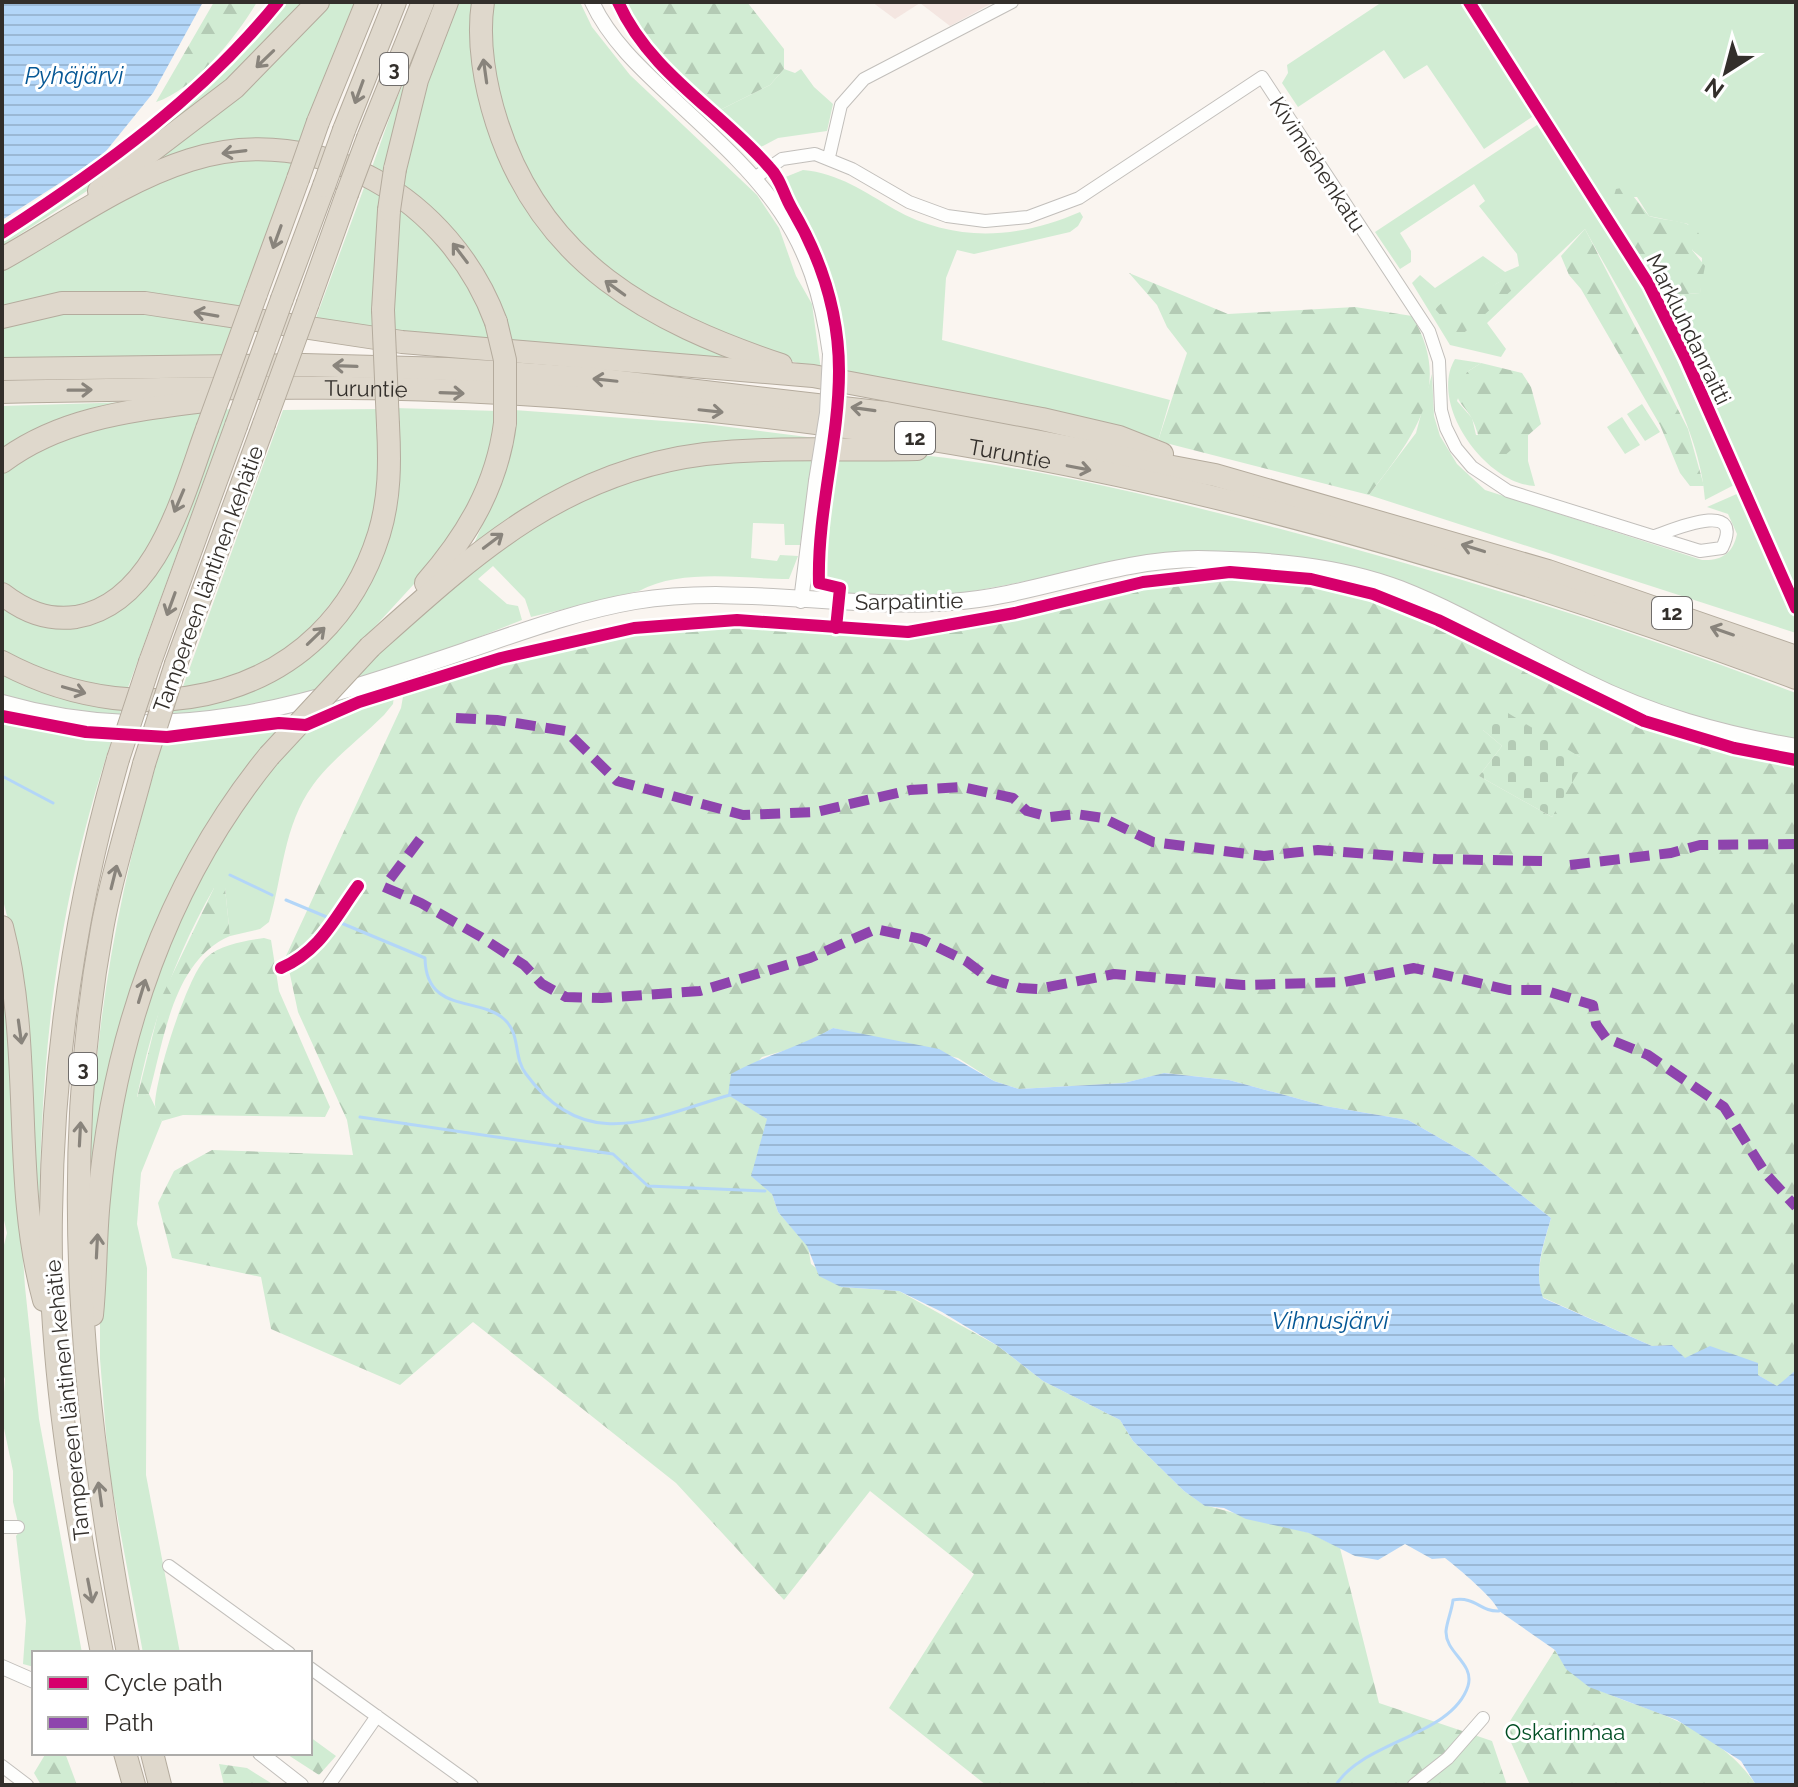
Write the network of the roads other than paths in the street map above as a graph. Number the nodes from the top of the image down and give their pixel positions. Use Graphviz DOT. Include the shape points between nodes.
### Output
graph roads {
  1 [pos="318,2"];
  2 [pos="367,2"];
  3 [pos="395,2"];
  4 [pos="423,2"];
  5 [pos="447,2"];
  6 [pos="483,2"];
  7 [pos="592,2"];
  8 [pos="1012,2"];
  9 [pos="829,157"];
  10 [pos="756,177"];
  11 [pos="61,223"];
  12 [pos="2,259"];
  13 [pos="2,317"];
  14 [pos="2,369"];
  15 [pos="813,376"];
  16 [pos="300,388"];
  17 [pos="2,392"];
  18 [pos="974,447"];
  19 [pos="2,462"];
  20 [pos="1215,475"];
  21 [pos="1655,536"];
  22 [pos="2,594"];
  23 [pos="801,601"];
  24 [pos="370,647"];
  25 [pos="1796,657"];
  26 [pos="2,662"];
  27 [pos="1796,678"];
  28 [pos="2,703"];
  29 [pos="1796,747"];
  30 [pos="2,927"];
  31 [pos="57,1347"];
  32 [pos="86,1380"];
  33 [pos="2,1527"];
  34 [pos="18,1527"];
  35 [pos="169,1566"];
  36 [pos="102,1651"];
  37 [pos="128,1651"];
  38 [pos="286,1651"];
  39 [pos="2,1667"];
  40 [pos="312,1669"];
  41 [pos="32,1680"];
  42 [pos="377,1716"];
  43 [pos="1483,1718"];
  44 [pos="126,1755"];
  45 [pos="152,1755"];
  46 [pos="263,1755"];
  47 [pos="2,1766"];
  48 [pos="27,1785"];
  49 [pos="134,1785"];
  50 [pos="160,1785"];
  51 [pos="301,1785"];
  52 [pos="329,1785"];
  53 [pos="472,1785"];
  54 [pos="1414,1785"];
  1 -- 11 [label="highway, one-way" via="224,97"];
  2 -- 22 [label="highway, one-way, bridge" via="207,429 164,535 139,578 99,610 70,618 33,613"];
  3 -- 31 [label="highway, Tampereen läntinen kehätie / 3, one-way, bridge" via="150,662 93,844 58,1067 50,1216"];
  32 -- 4 [label="highway, Tampereen läntinen kehätie / 3, one-way, bridge" via="77,1217 84,1067 102,927 176,664 347,194"];
  26 -- 5 [label="highway, one-way, bridge" via="86,694 174,702 224,691 283,663 329,624 366,568 389,490 383,310 389,210 417,80"];
  15 -- 6 [label="highway, one-way" via="647,310 589,268 560,238 524,187 495,115 483,57"];
  7 -- 10 [label="street" via="628,55"];
  8 -- 9 [label="street" via="864,79 841,105"];
  9 -- 10 [label="street" via="790,157"];
  9 -- 21 [label="street, Kivimiehenkatu" via="909,202 947,216 985,221 1028,217 1079,198 1262,77 1429,331 1439,361 1446,428 1472,467 1508,491"];
  10 -- 23 [label="street, bridge" via="792,226 807,258 830,354"];
  11 -- 12 [label="highway"];
  24 -- 11 [label="highway, one-way, bridge" via="477,515 498,464 505,423 505,360 496,322 468,263 428,216 378,180 323,158 259,149 193,159"];
  15 -- 13 [label="highway, one-way" via="402,342 119,301 62,303"];
  20 -- 14 [label="highway, Turuntie / 12, one-way" via="886,413 594,379 304,365"];
  15 -- 20 [label="highway" via="1096,431"];
  17 -- 16 [label="highway, Turuntie / 12, one-way"];
  16 -- 18 [label="highway, Turuntie / 12, one-way" via="594,399"];
  16 -- 19 [label="highway" via="71,424 32,440"];
  24 -- 18 [label="highway, one-way" via="503,534 551,502 611,475 704,454"];
  18 -- 27 [label="highway, Turuntie / 12, one-way" via="1131,478 1414,551"];
  25 -- 20 [label="highway, Turuntie / 12, one-way" via="1548,571"];
  21 -- 21 [label="street, Kivimiehenkatu" via="1714,552 1726,540 1716,519 1705,518"];
  23 -- 28 [label="main road, Sarpatintie" via="681,597 598,609 357,687 212,721 103,722"];
  23 -- 29 [label="main road, Sarpatintie" via="896,605 984,599 1171,559 1319,568 1418,597 1645,709"];
  32 -- 24 [label="highway, one-way, bridge" via="104,1158 142,988 170,915 206,843 269,756"];
  30 -- 31 [label="highway, one-way" via="23,1053 32,1255"];
  31 -- 36 [label="highway, Tampereen läntinen kehätie / 3, one-way"];
  37 -- 32 [label="highway, Tampereen läntinen kehätie / 3, one-way"];
  33 -- 34 [label="street"];
  35 -- 38 [label="street"];
  39 -- 41 [label="street"];
  40 -- 42 [label="street"];
  42 -- 52 [label="street"];
  42 -- 53 [label="street"];
  43 -- 54 [label="street" via="1448,1758"];
  44 -- 49 [label="highway"];
  45 -- 50 [label="highway"];
  46 -- 51 [label="street"];
  47 -- 48 [label="street"];
}
